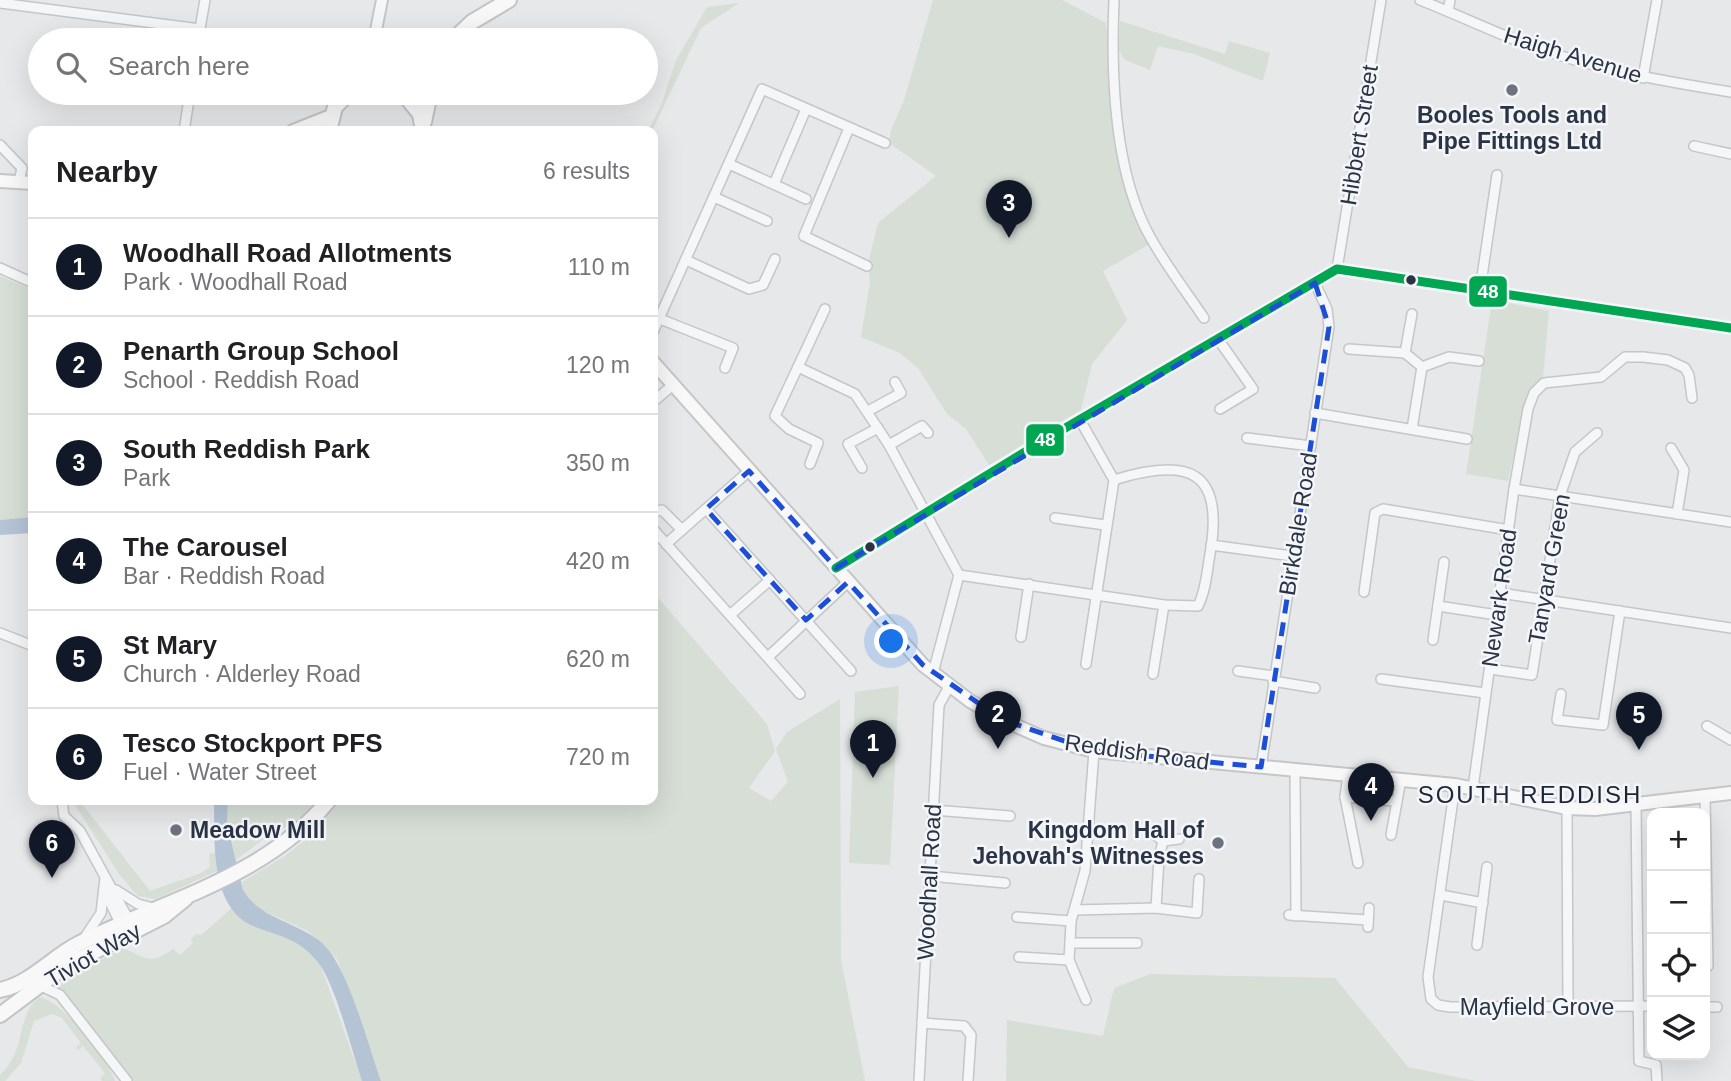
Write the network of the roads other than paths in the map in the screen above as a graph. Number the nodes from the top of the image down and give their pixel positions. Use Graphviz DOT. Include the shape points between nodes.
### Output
graph roads {
  1 [pos="50,0"];
  2 [pos="205,0"];
  3 [pos="382,0"];
  4 [pos="509,0"];
  5 [pos="1114,0"];
  6 [pos="1381,0"];
  7 [pos="1420,0"];
  8 [pos="1450,0"];
  9 [pos="1657,0"];
  10 [pos="0,3"];
  11 [pos="49,11"];
  12 [pos="1448,11"];
  13 [pos="192,28"];
  14 [pos="200,28"];
  15 [pos="376,28"];
  16 [pos="466,28"];
  17 [pos="1643,78"];
  18 [pos="1731,92"];
  19 [pos="188,105"];
  20 [pos="339,105"];
  21 [pos="415,105"];
  22 [pos="428,105"];
  23 [pos="806,109"];
  24 [pos="331,116"];
  25 [pos="185,126"];
  26 [pos="306,126"];
  27 [pos="330,126"];
  28 [pos="422,126"];
  29 [pos="424,126"];
  30 [pos="849,128"];
  31 [pos="885,143"];
  32 [pos="0,145"];
  33 [pos="1694,146"];
  34 [pos="1731,154"];
  35 [pos="729,164"];
  36 [pos="1497,176"];
  37 [pos="0,181"];
  38 [pos="19,182"];
  39 [pos="28,183"];
  40 [pos="774,184"];
  41 [pos="714,197"];
  42 [pos="806,199"];
  43 [pos="767,221"];
  44 [pos="775,259"];
  45 [pos="686,260"];
  46 [pos="867,266"];
  47 [pos="0,268"];
  48 [pos="1337,269"];
  49 [pos="28,281"];
  50 [pos="1315,283"];
  51 [pos="1480,290"];
  52 [pos="825,309"];
  53 [pos="1412,314"];
  54 [pos="1204,318"];
  55 [pos="660,319"];
  56 [pos="658,323"];
  57 [pos="1731,328"];
  58 [pos="1218,339"];
  59 [pos="1349,349"];
  60 [pos="1405,353"];
  61 [pos="1479,361"];
  62 [pos="658,367"];
  63 [pos="798,367"];
  64 [pos="1422,367"];
  65 [pos="725,368"];
  66 [pos="895,382"];
  67 [pos="674,384"];
  68 [pos="658,398"];
  69 [pos="1692,398"];
  70 [pos="1220,410"];
  71 [pos="868,411"];
  72 [pos="1315,413"];
  73 [pos="1080,420"];
  74 [pos="878,428"];
  75 [pos="1412,429"];
  76 [pos="928,433"];
  77 [pos="1597,433"];
  78 [pos="1247,438"];
  79 [pos="1467,439"];
  80 [pos="889,445"];
  81 [pos="1311,446"];
  82 [pos="1671,447"];
  83 [pos="810,464"];
  84 [pos="862,468"];
  85 [pos="749,471"];
  86 [pos="1114,480"];
  87 [pos="1514,489"];
  88 [pos="1560,496"];
  89 [pos="706,509"];
  90 [pos="658,511"];
  91 [pos="925,513"];
  92 [pos="1677,514"];
  93 [pos="1055,518"];
  94 [pos="1731,522"];
  95 [pos="1105,525"];
  96 [pos="682,530"];
  97 [pos="1509,530"];
  98 [pos="658,535"];
  99 [pos="666,544"];
  100 [pos="1211,545"];
  101 [pos="1292,556"];
  102 [pos="1444,562"];
  103 [pos="836,568"];
  104 [pos="959,575"];
  105 [pos="770,580"];
  106 [pos="848,582"];
  107 [pos="1029,584"];
  108 [pos="1364,592"];
  109 [pos="1096,593"];
  110 [pos="1500,593"];
  111 [pos="1544,599"];
  112 [pos="1164,605"];
  113 [pos="1438,606"];
  114 [pos="1620,611"];
  115 [pos="730,615"];
  116 [pos="1497,615"];
  117 [pos="806,621"];
  118 [pos="1731,628"];
  119 [pos="0,633"];
  120 [pos="1021,637"];
  121 [pos="1433,640"];
  122 [pos="28,644"];
  123 [pos="768,657"];
  124 [pos="1086,664"];
  125 [pos="1490,669"];
  126 [pos="851,671"];
  127 [pos="1238,671"];
  128 [pos="933,673"];
  129 [pos="1153,674"];
  130 [pos="1274,679"];
  131 [pos="1381,679"];
  132 [pos="950,685"];
  133 [pos="1315,688"];
  134 [pos="1485,693"];
  135 [pos="800,694"];
  136 [pos="1561,694"];
  137 [pos="1707,726"];
  138 [pos="1731,740"];
  139 [pos="1094,751"];
  140 [pos="1261,767"];
  141 [pos="1295,770"];
  142 [pos="1348,775"];
  143 [pos="1401,779"];
  144 [pos="1455,785"];
  145 [pos="1473,788"];
  146 [pos="1731,793"];
  147 [pos="1705,796"];
  148 [pos="1345,797"];
  149 [pos="1395,801"];
  150 [pos="63,805"];
  151 [pos="324,805"];
  152 [pos="1636,806"];
  153 [pos="1567,807"];
  154 [pos="933,810"];
  155 [pos="1010,816"];
  156 [pos="1153,834"];
  157 [pos="1391,835"];
  158 [pos="1179,839"];
  159 [pos="1163,841"];
  160 [pos="1358,863"];
  161 [pos="1487,867"];
  162 [pos="930,876"];
  163 [pos="1199,879"];
  164 [pos="1005,883"];
  165 [pos="108,889"];
  166 [pos="1441,895"];
  167 [pos="186,898"];
  168 [pos="1483,903"];
  169 [pos="154,908"];
  170 [pos="1156,908"];
  171 [pos="1369,908"];
  172 [pos="1075,910"];
  173 [pos="1017,917"];
  174 [pos="1071,921"];
  175 [pos="128,928"];
  176 [pos="1707,934"];
  177 [pos="80,943"];
  178 [pos="1070,943"];
  179 [pos="1137,943"];
  180 [pos="1477,945"];
  181 [pos="1019,957"];
  182 [pos="1069,960"];
  183 [pos="39,985"];
  184 [pos="0,990"];
  185 [pos="1086,1000"];
  186 [pos="1637,1006"];
  187 [pos="1647,1006"];
  188 [pos="1568,1007"];
  189 [pos="1710,1007"];
  190 [pos="1717,1007"];
  191 [pos="0,1015"];
  192 [pos="922,1023"];
  193 [pos="127,1081"];
  194 [pos="919,1081"];
  195 [pos="968,1081"];
  196 [pos="1657,1081"];
  1 -- 11 [label="street"];
  2 -- 14 [label="street"];
  3 -- 15 [label="street"];
  4 -- 16 [label="main road"];
  5 -- 54 [label="street" via="1112,32 1123,154 1134,200 1161,257"];
  6 -- 48 [label="street, Hibbert Street"];
  7 -- 12 [label="street, Haigh Avenue"];
  8 -- 12 [label="street"];
  9 -- 17 [label="street"];
  10 -- 11 [label="street"];
  11 -- 13 [label="street"];
  12 -- 17 [label="street, Haigh Avenue" via="1529,45"];
  17 -- 18 [label="street, Haigh Avenue"];
  19 -- 25 [label="street"];
  20 -- 24 [label="main road"];
  21 -- 28 [label="main road"];
  22 -- 29 [label="main road"];
  23 -- 30 [label="street"];
  23 -- 35 [label="street" via="762,89"];
  23 -- 40 [label="street"];
  24 -- 26 [label="main road"];
  24 -- 27 [label="main road"];
  30 -- 31 [label="street"];
  30 -- 46 [label="street" via="804,236"];
  32 -- 38 [label="street" via="22,168"];
  33 -- 34 [label="street"];
  35 -- 40 [label="street"];
  35 -- 41 [label="street"];
  36 -- 51 [label="street"];
  37 -- 38 [label="main road"];
  38 -- 39 [label="main road"];
  40 -- 42 [label="street"];
  41 -- 43 [label="street"];
  41 -- 45 [label="street"];
  44 -- 45 [label="street" via="762,285 749,289"];
  45 -- 55 [label="street"];
  47 -- 49 [label="street"];
  48 -- 50 [label="street"];
  48 -- 51 [label="street"];
  50 -- 58 [label="street"];
  50 -- 72 [label="street, Birkdale Road" via="1327,309 1329,327"];
  51 -- 57 [label="street"];
  52 -- 63 [label="street"];
  53 -- 60 [label="street"];
  55 -- 56 [label="street"];
  55 -- 65 [label="street" via="733,348"];
  58 -- 70 [label="street" via="1253,389"];
  58 -- 73 [label="street"];
  59 -- 60 [label="street"];
  60 -- 64 [label="street"];
  61 -- 64 [label="street" via="1449,357"];
  62 -- 67 [label="main road, Reddish Road"];
  63 -- 71 [label="street" via="855,394"];
  63 -- 83 [label="street" via="775,416 789,429 818,443"];
  64 -- 75 [label="street"];
  66 -- 71 [label="street" via="901,393"];
  67 -- 68 [label="street"];
  67 -- 85 [label="main road, Reddish Road"];
  69 -- 87 [label="street, Newark Road" via="1685,368 1668,360 1625,357 1601,377 1544,383 1528,408"];
  71 -- 74 [label="street"];
  72 -- 75 [label="street"];
  72 -- 81 [label="street, Birkdale Road"];
  73 -- 86 [label="street"];
  73 -- 91 [label="street"];
  74 -- 80 [label="street"];
  74 -- 84 [label="street" via="848,444"];
  75 -- 79 [label="street"];
  76 -- 80 [label="street" via="922,426"];
  77 -- 88 [label="street, Tanyard Green" via="1575,452"];
  78 -- 81 [label="street"];
  80 -- 91 [label="street"];
  81 -- 101 [label="street, Birkdale Road"];
  82 -- 92 [label="street" via="1684,470"];
  85 -- 89 [label="street"];
  85 -- 103 [label="main road, Reddish Road"];
  86 -- 95 [label="street"];
  86 -- 100 [label="street" via="1170,470 1202,480 1215,511"];
  87 -- 88 [label="street"];
  87 -- 97 [label="street, Newark Road"];
  88 -- 92 [label="street"];
  88 -- 111 [label="street, Tanyard Green"];
  89 -- 96 [label="street"];
  89 -- 105 [label="street"];
  90 -- 96 [label="street"];
  91 -- 103 [label="street"];
  91 -- 104 [label="street"];
  92 -- 94 [label="street"];
  93 -- 95 [label="street"];
  95 -- 109 [label="street"];
  96 -- 99 [label="street"];
  97 -- 108 [label="street" via="1383,509 1375,513"];
  97 -- 110 [label="street, Newark Road"];
  98 -- 99 [label="street"];
  99 -- 115 [label="street"];
  100 -- 101 [label="street"];
  100 -- 112 [label="street" via="1198,606"];
  101 -- 130 [label="street, Birkdale Road"];
  102 -- 113 [label="street"];
  103 -- 106 [label="main road, Reddish Road"];
  104 -- 107 [label="street"];
  104 -- 128 [label="street"];
  105 -- 115 [label="street"];
  105 -- 117 [label="street"];
  106 -- 117 [label="street"];
  106 -- 128 [label="main road, Reddish Road"];
  107 -- 109 [label="street"];
  107 -- 120 [label="street"];
  109 -- 112 [label="street"];
  109 -- 124 [label="street"];
  110 -- 111 [label="street"];
  110 -- 116 [label="street, Newark Road"];
  111 -- 114 [label="street"];
  111 -- 125 [label="street, Tanyard Green" via="1532,675"];
  112 -- 129 [label="street"];
  113 -- 116 [label="street"];
  113 -- 121 [label="street"];
  114 -- 118 [label="street"];
  114 -- 136 [label="street" via="1603,725 1557,720"];
  115 -- 123 [label="street"];
  116 -- 125 [label="street, Newark Road"];
  117 -- 123 [label="street"];
  117 -- 126 [label="street"];
  119 -- 122 [label="street"];
  123 -- 135 [label="street"];
  125 -- 134 [label="street, Newark Road"];
  127 -- 130 [label="street"];
  128 -- 132 [label="main road, Reddish Road"];
  130 -- 133 [label="street"];
  130 -- 140 [label="street, Birkdale Road"];
  131 -- 134 [label="street"];
  132 -- 139 [label="main road, Reddish Road" via="1003,720 1044,738"];
  132 -- 154 [label="street, Woodhall Road" via="939,705"];
  134 -- 145 [label="street, Newark Road"];
  137 -- 138 [label="street"];
  139 -- 140 [label="main road, Reddish Road"];
  139 -- 172 [label="street" via="1084,871"];
  140 -- 141 [label="main road, Reddish Road"];
  141 -- 142 [label="main road, Reddish Road"];
  141 -- 171 [label="street" via="1292,915 1368,924"];
  142 -- 143 [label="main road, Reddish Road"];
  142 -- 148 [label="street"];
  143 -- 144 [label="main road, Reddish Road"];
  143 -- 149 [label="street"];
  144 -- 145 [label="main road, Reddish Road"];
  144 -- 166 [label="street, Mayfield Grove"];
  145 -- 153 [label="main road, Reddish Road"];
  146 -- 147 [label="main road, Reddish Road"];
  147 -- 152 [label="main road, Reddish Road"];
  147 -- 176 [label="street"];
  148 -- 149 [label="street"];
  148 -- 160 [label="street"];
  149 -- 157 [label="street"];
  150 -- 165 [label="street" via="64,816 80,831"];
  151 -- 167 [label="main road, Tiviot Way" via="255,864"];
  152 -- 153 [label="main road, Reddish Road"];
  152 -- 186 [label="street"];
  153 -- 188 [label="street"];
  154 -- 155 [label="street"];
  154 -- 162 [label="street, Woodhall Road"];
  156 -- 159 [label="street"];
  158 -- 159 [label="street"];
  159 -- 170 [label="street"];
  161 -- 168 [label="street"];
  162 -- 164 [label="street"];
  162 -- 192 [label="street, Woodhall Road"];
  163 -- 170 [label="street" via="1197,913"];
  165 -- 169 [label="street"];
  165 -- 175 [label="street"];
  165 -- 177 [label="street" via="98,921"];
  166 -- 168 [label="street"];
  166 -- 188 [label="street, Mayfield Grove" via="1428,977 1431,999 1450,1007"];
  167 -- 169 [label="main road, Tiviot Way"];
  167 -- 175 [label="main road, Tiviot Way" via="174,911"];
  168 -- 180 [label="street"];
  169 -- 175 [label="main road, Tiviot Way"];
  170 -- 172 [label="street"];
  172 -- 174 [label="street"];
  173 -- 174 [label="street"];
  174 -- 178 [label="street"];
  175 -- 177 [label="main road, Tiviot Way"];
  175 -- 183 [label="main road, Tiviot Way"];
  177 -- 184 [label="main road, Tiviot Way" via="17,985"];
  178 -- 179 [label="street"];
  178 -- 182 [label="street"];
  181 -- 182 [label="street"];
  182 -- 185 [label="street"];
  183 -- 191 [label="main road, Tiviot Way"];
  183 -- 193 [label="street" via="60,995"];
  186 -- 187 [label="street, Mayfield Grove"];
  186 -- 188 [label="street, Mayfield Grove"];
  186 -- 196 [label="street" via="1639,1061 1656,1065"];
  189 -- 190 [label="street"];
  192 -- 194 [label="street, Woodhall Road"];
  192 -- 195 [label="street" via="964,1026 971,1035"];
}
